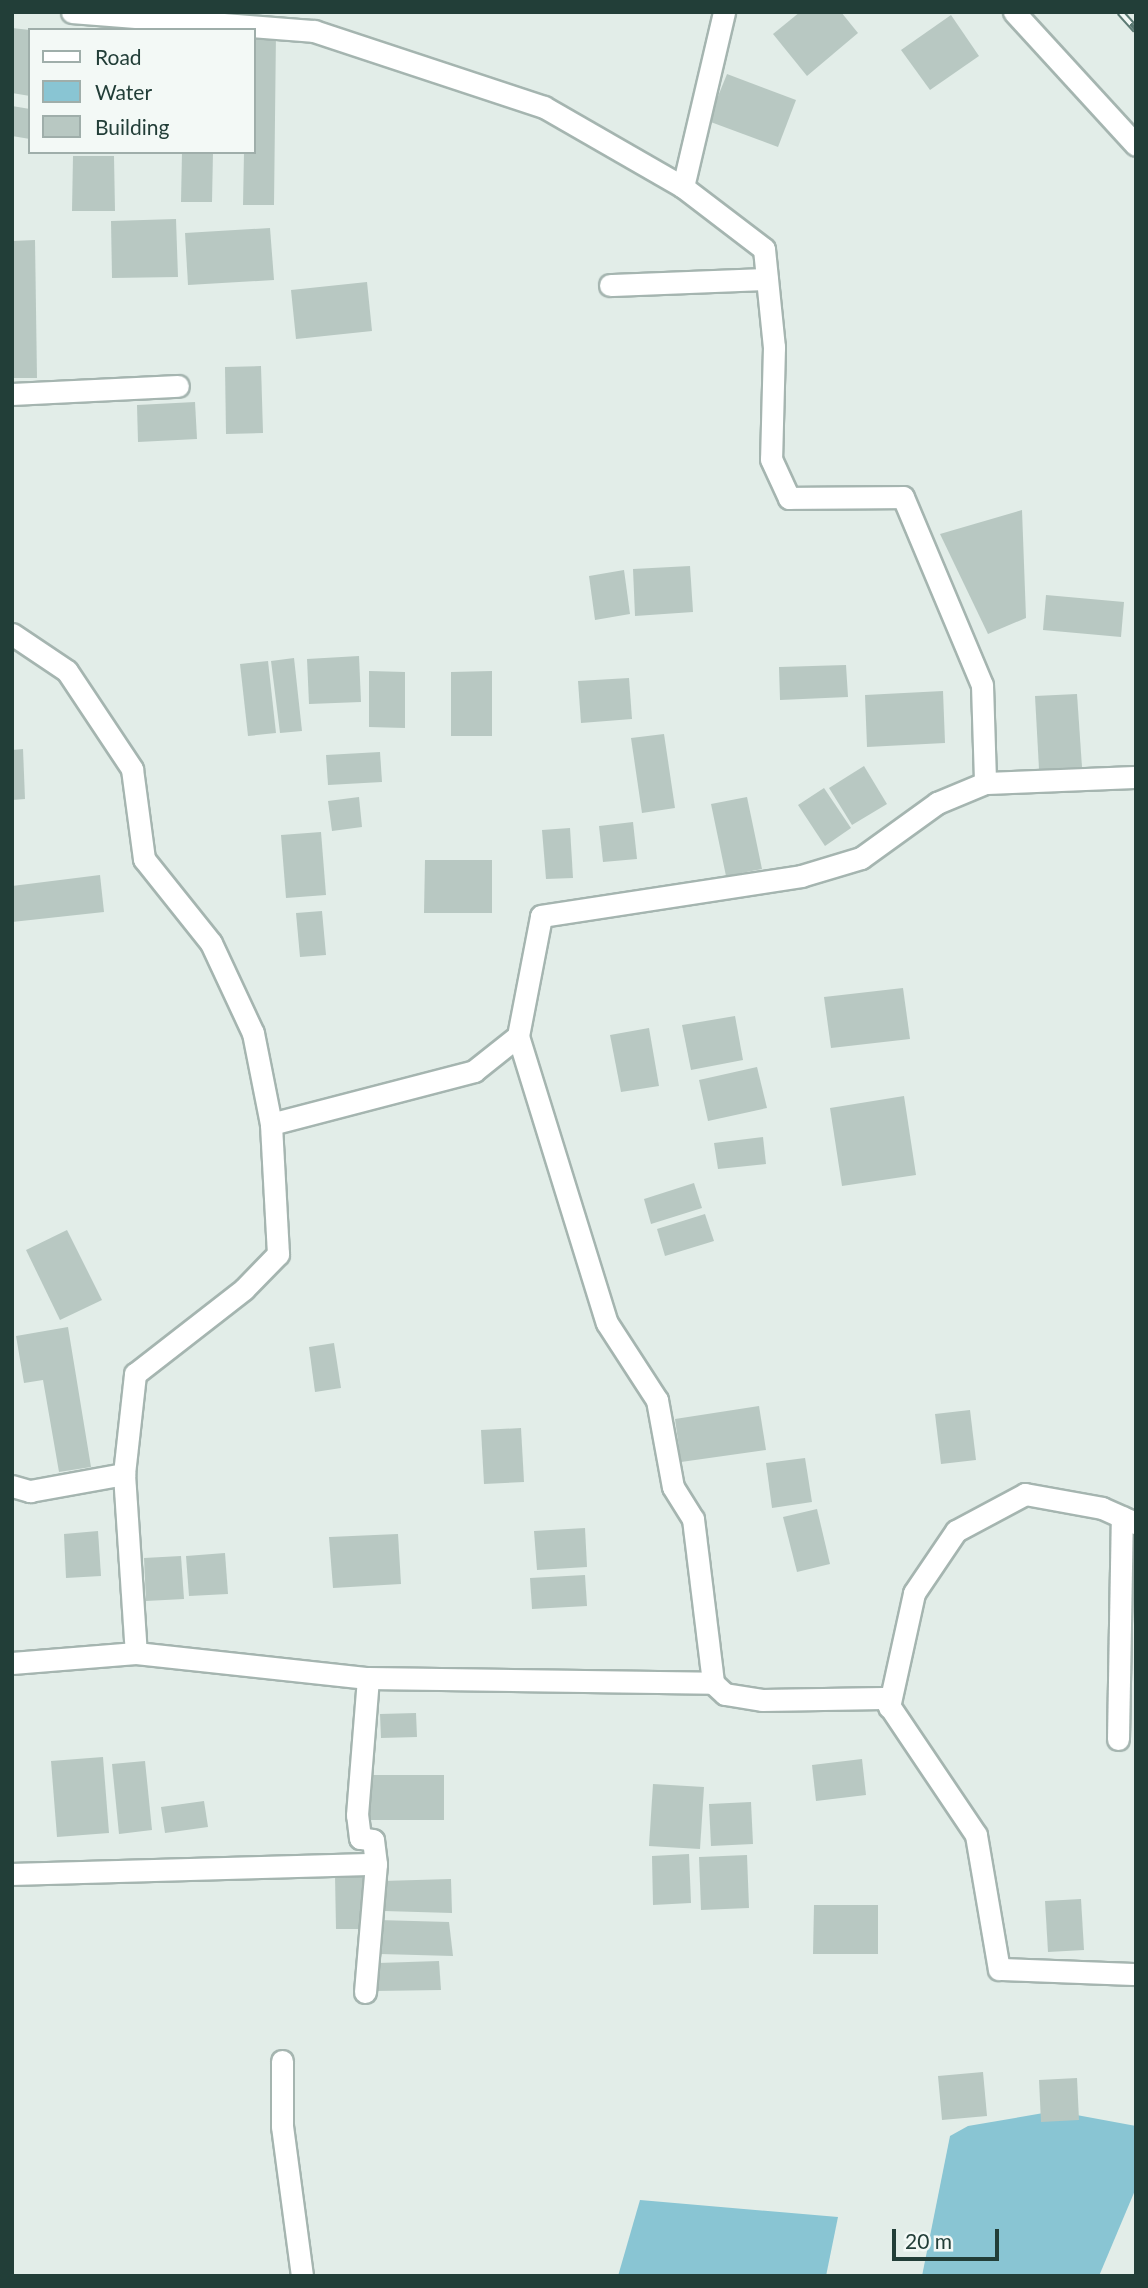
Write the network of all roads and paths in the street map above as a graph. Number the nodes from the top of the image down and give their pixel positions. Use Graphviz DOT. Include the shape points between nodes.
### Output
graph roads {
  1 [pos="72,12"];
  2 [pos="724,12"];
  3 [pos="1014,12"];
  4 [pos="315,22"];
  5 [pos="1136,145"];
  6 [pos="683,187"];
  7 [pos="767,279"];
  8 [pos="610,285"];
  9 [pos="178,386"];
  10 [pos="12,394"];
  11 [pos="12,634"];
  12 [pos="1136,777"];
  13 [pos="985,783"];
  14 [pos="518,1036"];
  15 [pos="271,1124"];
  16 [pos="124,1474"];
  17 [pos="12,1486"];
  18 [pos="1129,1520"];
  19 [pos="135,1653"];
  20 [pos="12,1663"];
  21 [pos="368,1678"];
  22 [pos="713,1683"];
  23 [pos="889,1707"];
  24 [pos="1118,1739"];
  25 [pos="376,1864"];
  26 [pos="12,1874"];
  27 [pos="1136,1974"];
  28 [pos="365,1993"];
  29 [pos="282,2061"];
  30 [pos="302,2276"];
  1 -- 4 [label="street"];
  2 -- 6 [label="street"];
  3 -- 5 [label="street"];
  4 -- 6 [label="street" via="544,107"];
  6 -- 7 [label="street" via="764,249"];
  7 -- 8 [label="street"];
  7 -- 13 [label="street" via="774,348 771,459 789,498 903,497 982,685"];
  9 -- 10 [label="street"];
  11 -- 15 [label="street" via="67,671 132,769 144,859 211,943 253,1033"];
  12 -- 13 [label="street"];
  13 -- 14 [label="street" via="937,803 860,858 801,876 541,916"];
  14 -- 15 [label="street" via="474,1071"];
  14 -- 22 [label="street" via="607,1323 657,1400 673,1487 693,1519"];
  15 -- 16 [label="street" via="278,1254 244,1289 135,1374"];
  16 -- 17 [label="street" via="30,1491"];
  16 -- 19 [label="street"];
  18 -- 23 [label="street" via="1025,1494 956,1531 914,1593"];
  18 -- 24 [label="street"];
  19 -- 20 [label="street"];
  19 -- 21 [label="street"];
  21 -- 22 [label="street"];
  21 -- 25 [label="street" via="358,1815 360,1838 373,1840"];
  22 -- 23 [label="street" via="725,1694 762,1700 884,1698"];
  23 -- 27 [label="street" via="976,1835 999,1969"];
  25 -- 26 [label="street"];
  25 -- 28 [label="street"];
  29 -- 30 [label="street" via="282,2126"];
}
